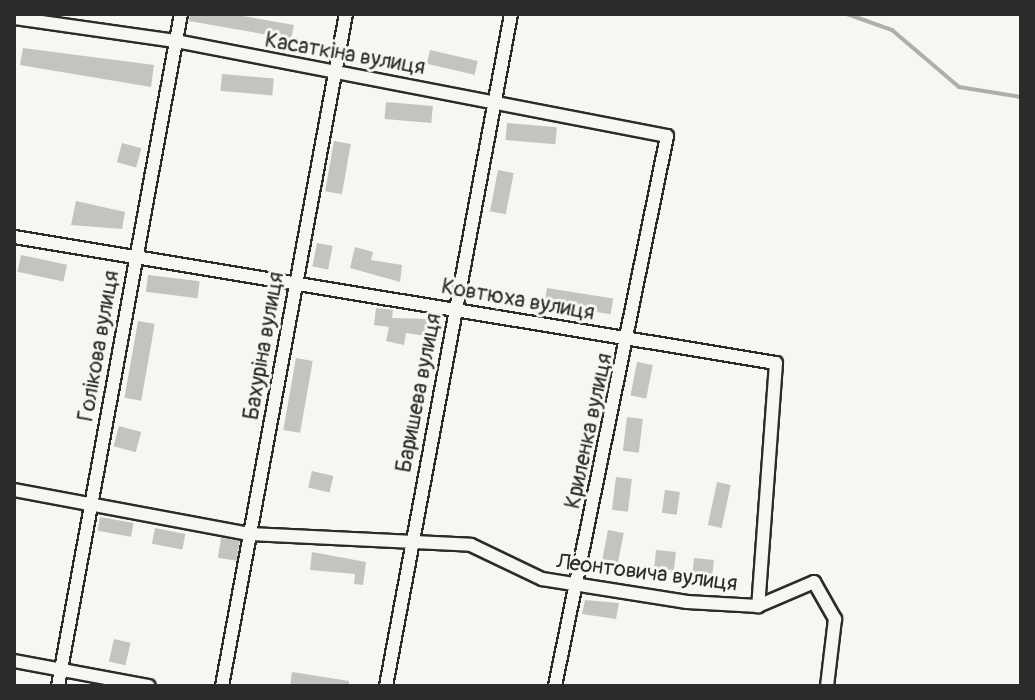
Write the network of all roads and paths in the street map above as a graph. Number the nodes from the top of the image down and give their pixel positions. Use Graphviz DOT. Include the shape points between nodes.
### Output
graph roads {
  1 [pos="181,14"];
  2 [pos="346,14"];
  3 [pos="511,14"];
  4 [pos="14,18"];
  5 [pos="176,41"];
  6 [pos="335,74"];
  7 [pos="493,99"];
  8 [pos="667,136"];
  9 [pos="14,237"];
  10 [pos="136,258"];
  11 [pos="295,289"];
  12 [pos="456,308"];
  13 [pos="630,339"];
  14 [pos="14,490"];
  15 [pos="91,502"];
  16 [pos="250,534"];
  17 [pos="411,546"];
  18 [pos="576,586"];
  19 [pos="758,606"];
  20 [pos="14,661"];
  21 [pos="61,670"];
  22 [pos="58,686"];
  23 [pos="149,686"];
  24 [pos="222,686"];
  25 [pos="386,686"];
  26 [pos="555,686"];
  27 [pos="827,686"];
  1 -- 5 [label="street, Голікова вулиця"];
  2 -- 6 [label="street, Бахуріна вулиця"];
  3 -- 7 [label="street, Баришева вулиця"];
  4 -- 5 [label="street, Касаткіна вулиця"];
  5 -- 6 [label="street, Касаткіна вулиця"];
  5 -- 10 [label="street, Голікова вулиця"];
  6 -- 7 [label="street, Касаткіна вулиця"];
  6 -- 11 [label="street, Бахуріна вулиця"];
  7 -- 8 [label="street, Касаткіна вулиця"];
  7 -- 12 [label="street, Баришева вулиця"];
  8 -- 13 [label="street, Криленка вулиця"];
  9 -- 10 [label="street, Ковтюха вулиця"];
  10 -- 11 [label="street, Ковтюха вулиця"];
  10 -- 15 [label="street, Голікова вулиця"];
  11 -- 12 [label="street, Ковтюха вулиця"];
  11 -- 16 [label="street, Бахуріна вулиця"];
  12 -- 13 [label="street, Ковтюха вулиця"];
  12 -- 17 [label="street, Баришева вулиця"];
  13 -- 18 [label="street, Криленка вулиця"];
  13 -- 19 [label="street, Ковтюха вулиця" via="776,363"];
  14 -- 15 [label="street, Леонтовича вулиця"];
  15 -- 16 [label="street, Леонтовича вулиця"];
  15 -- 21 [label="street, Голікова вулиця"];
  16 -- 17 [label="street, Леонтовича вулиця"];
  16 -- 24 [label="street, Бахуріна вулиця"];
  17 -- 18 [label="street, Леонтовича вулиця" via="471,545 493,551 507,567"];
  17 -- 25 [label="street, Баришева вулиця"];
  18 -- 19 [label="street, Леонтовича вулиця"];
  18 -- 26 [label="street, Криленка вулиця"];
  19 -- 27 [label="street" via="814,582 835,619"];
  20 -- 21 [label="street"];
  21 -- 22 [label="street, Голікова вулиця"];
  21 -- 23 [label="street"];
}
